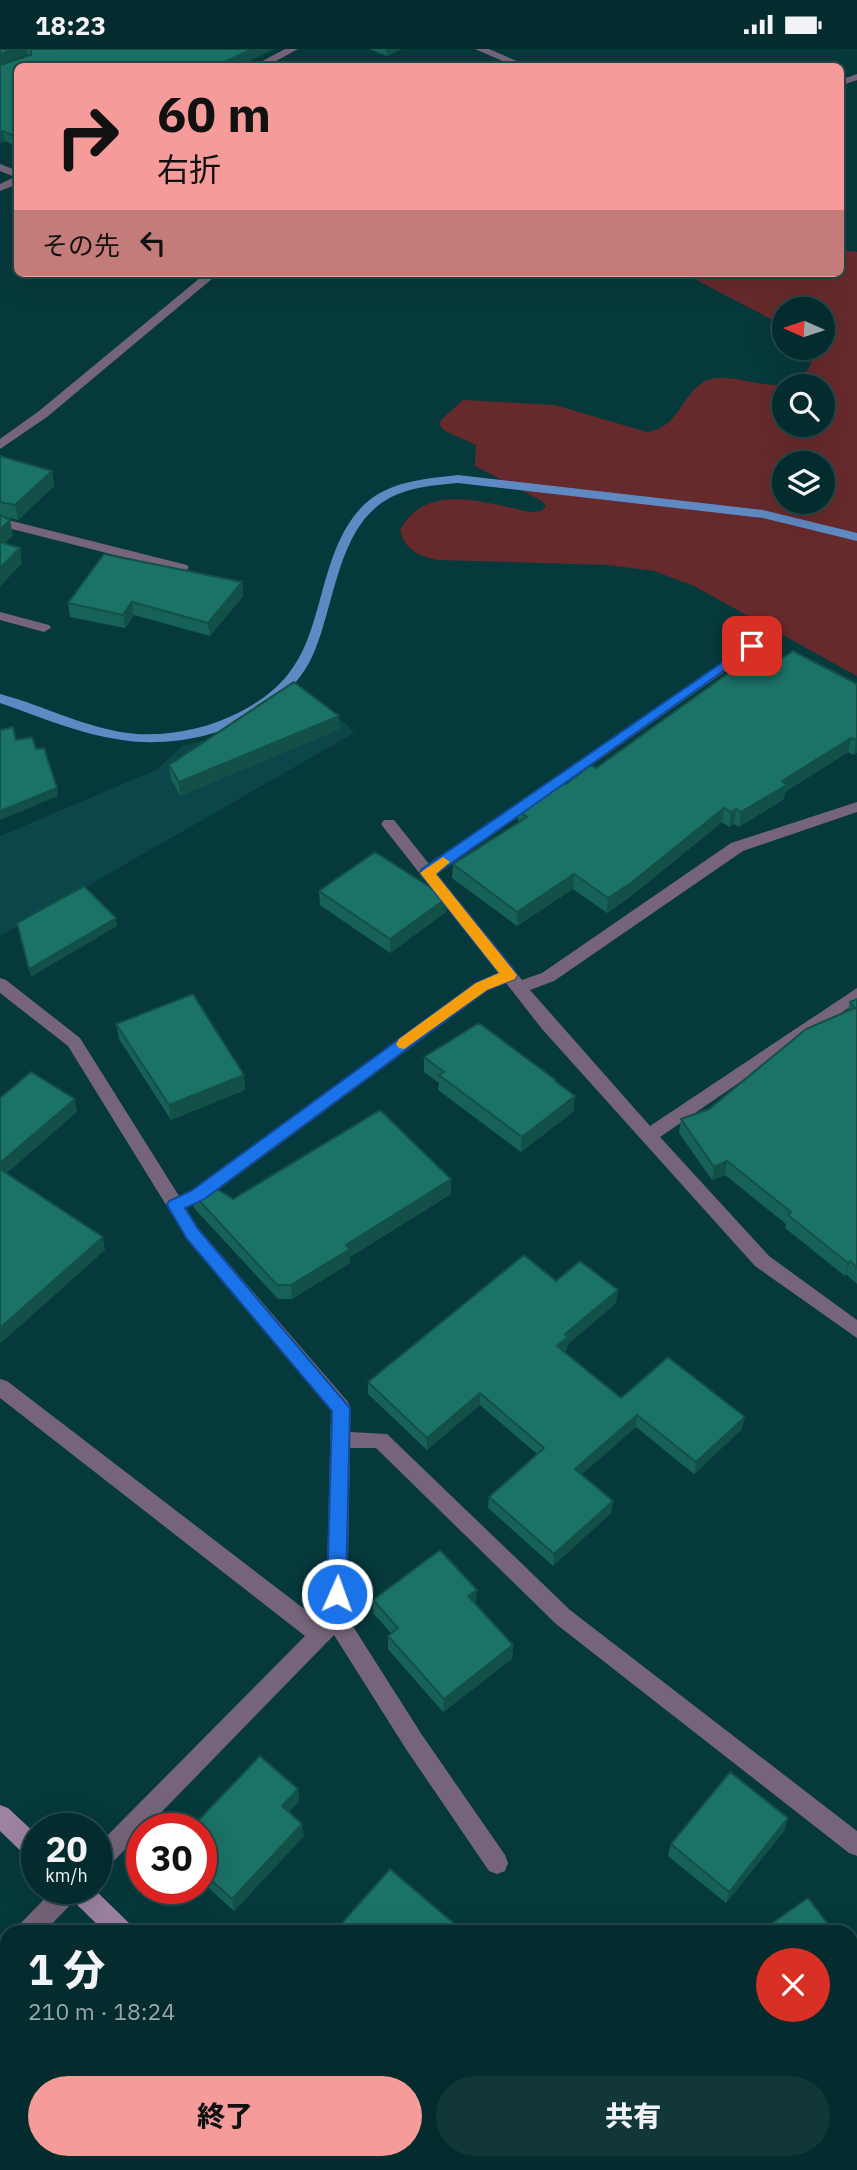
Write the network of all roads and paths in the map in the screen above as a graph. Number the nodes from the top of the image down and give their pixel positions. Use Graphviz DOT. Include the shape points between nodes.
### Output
graph roads {
  1 [pos="293,49"];
  2 [pos="480,49"];
  3 [pos="264,63"];
  4 [pos="516,63"];
  5 [pos="208,277"];
  6 [pos="0,445"];
  7 [pos="0,522"];
  8 [pos="182,568"];
  9 [pos="0,616"];
  10 [pos="44,628"];
  11 [pos="752,646"];
  12 [pos="857,807"];
  13 [pos="389,824"];
  14 [pos="427,873"];
  15 [pos="514,982"];
  16 [pos="0,984"];
  17 [pos="857,994"];
  18 [pos="648,1135"];
  19 [pos="175,1205"];
  20 [pos="857,1330"];
  21 [pos="0,1387"];
  22 [pos="341,1440"];
  23 [pos="328,1627"];
  24 [pos="0,1816"];
  25 [pos="21,1836"];
  26 [pos="857,1845"];
  27 [pos="112,1847"];
  28 [pos="498,1863"];
  29 [pos="57,1904"];
  30 [pos="91,1904"];
  31 [pos="34,1925"];
  32 [pos="114,1925"];
  1 -- 3 [label="street"];
  2 -- 4 [label="street"];
  5 -- 6 [label="street"];
  7 -- 8 [label="street"];
  9 -- 10 [label="street"];
  11 -- 14 [label="street"];
  12 -- 15 [label="street" via="737,847 548,977"];
  13 -- 14 [label="street"];
  14 -- 15 [label="street"];
  15 -- 18 [label="street"];
  15 -- 19 [label="street" via="481,987 197,1196"];
  16 -- 19 [label="street" via="74,1042"];
  17 -- 18 [label="street"];
  18 -- 20 [label="street" via="762,1261"];
  19 -- 22 [label="street" via="192,1234 341,1408"];
  21 -- 23 [label="street"];
  22 -- 23 [label="street"];
  22 -- 26 [label="street" via="380,1440 563,1617"];
  23 -- 27 [label="street"];
  23 -- 28 [label="street"];
  24 -- 25 [label="street"];
  29 -- 31 [label="street"];
  30 -- 32 [label="street"];
}
